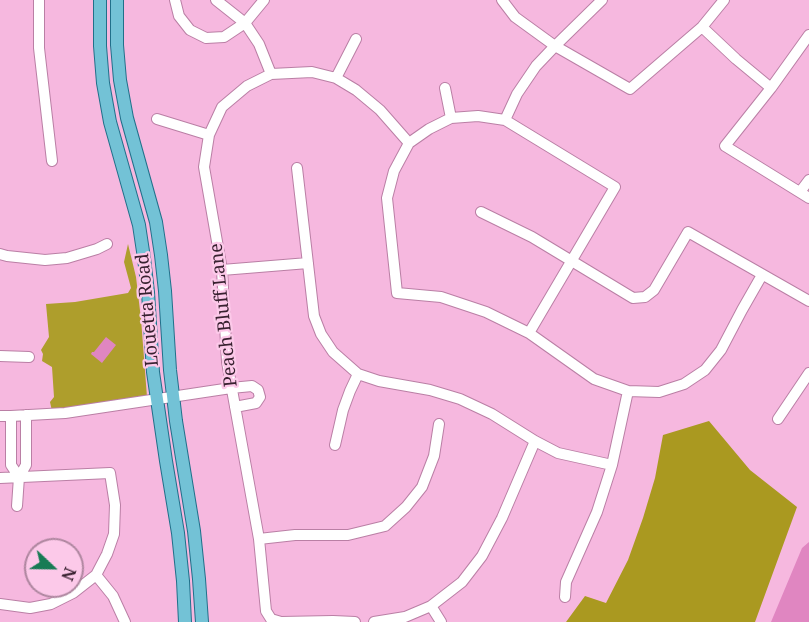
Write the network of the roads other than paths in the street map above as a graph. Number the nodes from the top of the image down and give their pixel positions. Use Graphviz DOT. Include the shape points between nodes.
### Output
graph roads {
  1 [pos="39,0"];
  2 [pos="100,0"];
  3 [pos="117,0"];
  4 [pos="175,0"];
  5 [pos="216,0"];
  6 [pos="264,0"];
  7 [pos="502,0"];
  8 [pos="602,0"];
  9 [pos="724,0"];
  10 [pos="245,23"];
  11 [pos="702,27"];
  12 [pos="809,35"];
  13 [pos="356,39"];
  14 [pos="555,46"];
  15 [pos="271,74"];
  16 [pos="336,78"];
  17 [pos="445,88"];
  18 [pos="771,88"];
  19 [pos="127,118"];
  20 [pos="451,118"];
  21 [pos="157,119"];
  22 [pos="505,120"];
  23 [pos="110,122"];
  24 [pos="209,135"];
  25 [pos="409,143"];
  26 [pos="52,161"];
  27 [pos="297,168"];
  28 [pos="809,180"];
  29 [pos="805,195"];
  30 [pos="481,212"];
  31 [pos="107,244"];
  32 [pos="3,255"];
  33 [pos="161,255"];
  34 [pos="144,258"];
  35 [pos="572,260"];
  36 [pos="308,262"];
  37 [pos="3,268"];
  38 [pos="222,270"];
  39 [pos="762,275"];
  40 [pos="809,302"];
  41 [pos="529,333"];
  42 [pos="0,356"];
  43 [pos="29,357"];
  44 [pos="809,373"];
  45 [pos="358,374"];
  46 [pos="231,388"];
  47 [pos="628,391"];
  48 [pos="173,397"];
  49 [pos="156,399"];
  50 [pos="235,407"];
  51 [pos="6,416"];
  52 [pos="26,416"];
  53 [pos="777,419"];
  54 [pos="439,424"];
  55 [pos="535,441"];
  56 [pos="335,445"];
  57 [pos="612,465"];
  58 [pos="0,477"];
  59 [pos="19,477"];
  60 [pos="17,506"];
  61 [pos="260,539"];
  62 [pos="96,575"];
  63 [pos="565,597"];
  64 [pos="0,604"];
  65 [pos="431,606"];
  66 [pos="125,622"];
  67 [pos="185,622"];
  68 [pos="201,622"];
  69 [pos="355,622"];
  70 [pos="374,622"];
  71 [pos="441,622"];
  1 -- 26 [label="street" via="39,48"];
  2 -- 23 [label="main road, Louetta Road" via="103,83"];
  3 -- 19 [label="main road, Louetta Road" via="120,81"];
  4 -- 10 [label="street" via="178,16 190,30 206,38 224,37"];
  5 -- 10 [label="street"];
  6 -- 10 [label="street"];
  7 -- 14 [label="street" via="515,17"];
  8 -- 14 [label="street"];
  9 -- 11 [label="street"];
  10 -- 15 [label="street"];
  11 -- 14 [label="street" via="630,89"];
  11 -- 18 [label="street"];
  12 -- 18 [label="street"];
  13 -- 16 [label="street"];
  14 -- 22 [label="street" via="517,94"];
  15 -- 16 [label="street" via="312,72"];
  15 -- 24 [label="street, Peach Bluff Lane" via="247,86 222,107"];
  16 -- 25 [label="street" via="380,110"];
  17 -- 20 [label="street"];
  18 -- 29 [label="street" via="725,146"];
  19 -- 23 [label="main road"];
  19 -- 33 [label="main road, Louetta Road" via="156,222"];
  20 -- 22 [label="street"];
  20 -- 25 [label="street"];
  21 -- 24 [label="street"];
  22 -- 35 [label="street" via="615,187"];
  23 -- 34 [label="main road, Louetta Road" via="139,225"];
  24 -- 38 [label="street, Peach Bluff Lane" via="204,167"];
  25 -- 41 [label="street" via="394,171 387,198 398,293 441,297 486,312"];
  27 -- 36 [label="street"];
  28 -- 29 [label="street"];
  30 -- 35 [label="street"];
  31 -- 32 [label="street" via="67,258 45,260"];
  32 -- 37 [label="street"];
  33 -- 34 [label="main road"];
  33 -- 48 [label="main road, Louetta Road"];
  34 -- 49 [label="main road, Louetta Road"];
  35 -- 39 [label="street" via="633,298 645,297 654,290 688,232"];
  35 -- 41 [label="street"];
  36 -- 38 [label="street"];
  36 -- 45 [label="street" via="314,315 321,334 333,352"];
  38 -- 46 [label="street, Peach Bluff Lane"];
  39 -- 40 [label="street"];
  39 -- 47 [label="street" via="721,350 705,370 684,384 659,392"];
  41 -- 47 [label="street" via="594,379"];
  42 -- 43 [label="street"];
  44 -- 53 [label="street"];
  45 -- 55 [label="street" via="460,399"];
  45 -- 56 [label="street" via="343,410"];
  46 -- 48 [label="street"];
  46 -- 50 [label="street, Peach Bluff Lane"];
  46 -- 50 [label="street" via="252,386 260,397 256,403"];
  47 -- 57 [label="street"];
  48 -- 49 [label="street"];
  48 -- 68 [label="main road, Louetta Road" via="194,531"];
  49 -- 52 [label="street"];
  49 -- 67 [label="main road, Louetta Road" via="178,533"];
  50 -- 61 [label="street, Peach Bluff Lane"];
  51 -- 52 [label="street"];
  51 -- 59 [label="street" via="11,465"];
  52 -- 59 [label="street" via="26,465"];
  54 -- 61 [label="street" via="434,456 422,487 385,526 348,535"];
  55 -- 57 [label="street" via="558,453"];
  55 -- 65 [label="street" via="482,556 462,582"];
  57 -- 63 [label="street" via="597,512 566,582"];
  58 -- 59 [label="street"];
  59 -- 60 [label="street"];
  59 -- 62 [label="street" via="110,473 114,534"];
  61 -- 69 [label="street, Peach Bluff Lane" via="266,611 271,619"];
  62 -- 64 [label="street" via="51,604 30,608"];
  62 -- 66 [label="street" via="113,596"];
  65 -- 70 [label="street" via="405,617"];
  65 -- 71 [label="street"];
}
